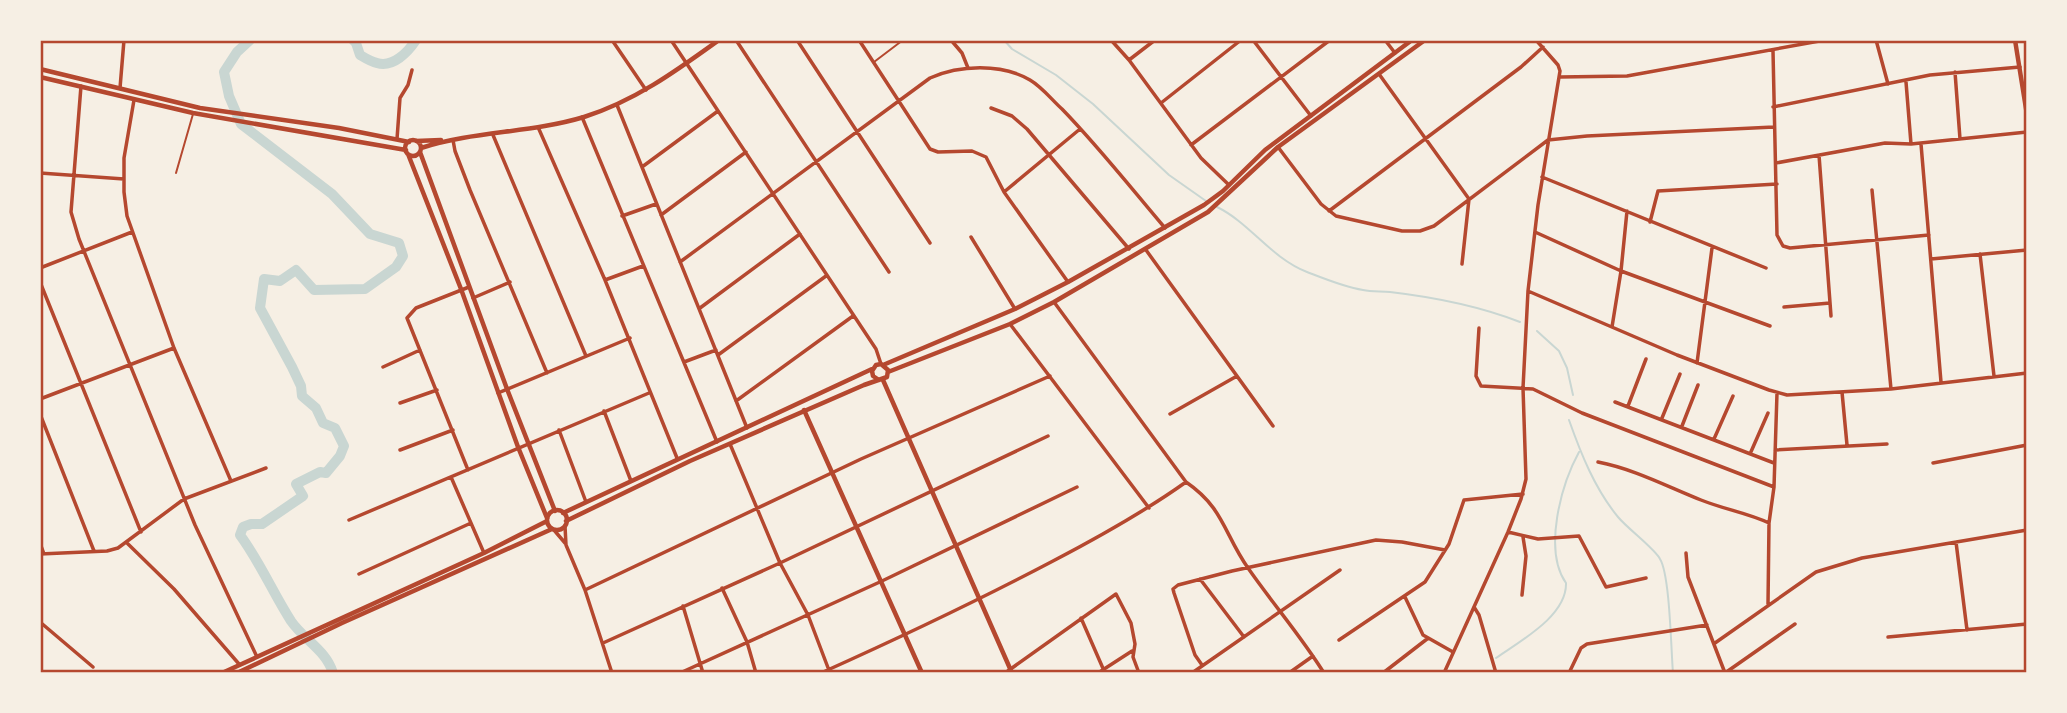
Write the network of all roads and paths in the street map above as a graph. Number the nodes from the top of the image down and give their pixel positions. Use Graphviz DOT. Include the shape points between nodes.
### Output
graph roads {
  1 [pos="124,40"];
  2 [pos="612,40"];
  3 [pos="671,40"];
  4 [pos="719,40"];
  5 [pos="736,40"];
  6 [pos="797,40"];
  7 [pos="859,40"];
  8 [pos="903,40"];
  9 [pos="951,40"];
  10 [pos="1111,40"];
  11 [pos="1155,40"];
  12 [pos="1241,40"];
  13 [pos="1253,40"];
  14 [pos="1330,40"];
  15 [pos="1385,40"];
  16 [pos="1412,40"];
  17 [pos="1424,40"];
  18 [pos="1536,40"];
  19 [pos="1825,40"];
  20 [pos="1876,40"];
  21 [pos="2015,40"];
  22 [pos="1543,47"];
  23 [pos="1773,51"];
  24 [pos="1395,53"];
  25 [pos="1129,60"];
  26 [pos="873,63"];
  27 [pos="687,64"];
  28 [pos="2020,67"];
  29 [pos="968,68"];
  30 [pos="40,69"];
  31 [pos="412,70"];
  32 [pos="1955,72"];
  33 [pos="1379,74"];
  34 [pos="1280,76"];
  35 [pos="40,77"];
  36 [pos="1560,77"];
  37 [pos="1906,82"];
  38 [pos="1888,84"];
  39 [pos="81,86"];
  40 [pos="120,88"];
  41 [pos="646,90"];
  42 [pos="134,100"];
  43 [pos="899,101"];
  44 [pos="1161,103"];
  45 [pos="617,105"];
  46 [pos="1773,107"];
  47 [pos="991,108"];
  48 [pos="718,111"];
  49 [pos="193,113"];
  50 [pos="230,116"];
  51 [pos="1311,116"];
  52 [pos="2027,116"];
  53 [pos="582,117"];
  54 [pos="260,121"];
  55 [pos="538,127"];
  56 [pos="1774,127"];
  57 [pos="1081,128"];
  58 [pos="858,131"];
  59 [pos="2027,132"];
  60 [pos="493,135"];
  61 [pos="1427,137"];
  62 [pos="397,139"];
  63 [pos="453,139"];
  64 [pos="1960,139"];
  65 [pos="446,140"];
  66 [pos="1548,140"];
  67 [pos="413,141"];
  68 [pos="1921,143"];
  69 [pos="1911,144"];
  70 [pos="1191,145"];
  71 [pos="1278,147"];
  72 [pos="420,150"];
  73 [pos="407,152"];
  74 [pos="746,152"];
  75 [pos="1819,155"];
  76 [pos="1049,156"];
  77 [pos="816,162"];
  78 [pos="1776,163"];
  79 [pos="642,167"];
  80 [pos="40,173"];
  81 [pos="176,173"];
  82 [pos="74,175"];
  83 [pos="1542,177"];
  84 [pos="124,179"];
  85 [pos="1777,184"];
  86 [pos="1230,185"];
  87 [pos="1872,190"];
  88 [pos="1004,192"];
  89 [pos="773,193"];
  90 [pos="1225,194"];
  91 [pos="1469,199"];
  92 [pos="656,204"];
  93 [pos="1329,211"];
  94 [pos="1627,211"];
  95 [pos="661,215"];
  96 [pos="622,216"];
  97 [pos="1650,222"];
  98 [pos="1165,228"];
  99 [pos="132,232"];
  100 [pos="1535,232"];
  101 [pos="800,234"];
  102 [pos="1929,235"];
  103 [pos="971,237"];
  104 [pos="1877,240"];
  105 [pos="930,243"];
  106 [pos="1826,244"];
  107 [pos="1712,247"];
  108 [pos="1129,249"];
  109 [pos="1146,250"];
  110 [pos="2027,250"];
  111 [pos="84,252"];
  112 [pos="1980,254"];
  113 [pos="1931,259"];
  114 [pos="680,262"];
  115 [pos="1462,264"];
  116 [pos="643,265"];
  117 [pos="40,268"];
  118 [pos="1766,268"];
  119 [pos="1622,271"];
  120 [pos="889,272"];
  121 [pos="826,276"];
  122 [pos="606,280"];
  123 [pos="40,282"];
  124 [pos="510,282"];
  125 [pos="1068,282"];
  126 [pos="468,287"];
  127 [pos="461,289"];
  128 [pos="1528,291"];
  129 [pos="473,298"];
  130 [pos="1054,302"];
  131 [pos="1705,302"];
  132 [pos="1830,303"];
  133 [pos="1784,307"];
  134 [pos="700,308"];
  135 [pos="1015,309"];
  136 [pos="853,316"];
  137 [pos="1831,317"];
  138 [pos="1010,324"];
  139 [pos="1770,326"];
  140 [pos="1612,327"];
  141 [pos="1479,328"];
  142 [pos="630,338"];
  143 [pos="174,348"];
  144 [pos="421,350"];
  145 [pos="717,352"];
  146 [pos="586,356"];
  147 [pos="1646,359"];
  148 [pos="684,362"];
  149 [pos="1697,363"];
  150 [pos="129,364"];
  151 [pos="882,365"];
  152 [pos="383,367"];
  153 [pos="873,369"];
  154 [pos="888,372"];
  155 [pos="547,373"];
  156 [pos="2027,373"];
  157 [pos="1680,374"];
  158 [pos="1050,376"];
  159 [pos="1237,376"];
  160 [pos="1994,376"];
  161 [pos="881,380"];
  162 [pos="1941,382"];
  163 [pos="83,383"];
  164 [pos="1698,386"];
  165 [pos="1522,387"];
  166 [pos="507,389"];
  167 [pos="1891,389"];
  168 [pos="438,390"];
  169 [pos="1842,392"];
  170 [pos="498,393"];
  171 [pos="649,393"];
  172 [pos="1777,393"];
  173 [pos="1732,396"];
  174 [pos="40,399"];
  175 [pos="736,401"];
  176 [pos="1615,402"];
  177 [pos="400,403"];
  178 [pos="1628,406"];
  179 [pos="804,410"];
  180 [pos="604,411"];
  181 [pos="1768,413"];
  182 [pos="40,414"];
  183 [pos="1170,414"];
  184 [pos="1662,418"];
  185 [pos="1273,426"];
  186 [pos="1682,426"];
  187 [pos="747,428"];
  188 [pos="453,430"];
  189 [pos="559,430"];
  190 [pos="1048,436"];
  191 [pos="909,438"];
  192 [pos="1714,439"];
  193 [pos="717,442"];
  194 [pos="527,444"];
  195 [pos="730,444"];
  196 [pos="1887,444"];
  197 [pos="2027,444"];
  198 [pos="1847,445"];
  199 [pos="518,447"];
  200 [pos="400,450"];
  201 [pos="1775,450"];
  202 [pos="1750,454"];
  203 [pos="677,458"];
  204 [pos="1598,462"];
  205 [pos="1774,463"];
  206 [pos="1933,463"];
  207 [pos="266,468"];
  208 [pos="468,470"];
  209 [pos="831,473"];
  210 [pos="451,477"];
  211 [pos="230,481"];
  212 [pos="631,481"];
  213 [pos="1186,482"];
  214 [pos="1077,487"];
  215 [pos="1774,487"];
  216 [pos="933,492"];
  217 [pos="1523,494"];
  218 [pos="184,499"];
  219 [pos="586,502"];
  220 [pos="1149,508"];
  221 [pos="756,509"];
  222 [pos="555,511"];
  223 [pos="563,513"];
  224 [pos="547,519"];
  225 [pos="349,520"];
  226 [pos="471,523"];
  227 [pos="565,523"];
  228 [pos="1769,523"];
  229 [pos="857,527"];
  230 [pos="553,529"];
  231 [pos="2027,530"];
  232 [pos="141,532"];
  233 [pos="1508,532"];
  234 [pos="1523,537"];
  235 [pos="1956,542"];
  236 [pos="40,543"];
  237 [pos="127,543"];
  238 [pos="566,545"];
  239 [pos="956,546"];
  240 [pos="1445,550"];
  241 [pos="94,551"];
  242 [pos="484,553"];
  243 [pos="1686,553"];
  244 [pos="42,554"];
  245 [pos="780,563"];
  246 [pos="1247,568"];
  247 [pos="1340,570"];
  248 [pos="359,574"];
  249 [pos="1646,578"];
  250 [pos="1200,579"];
  251 [pos="882,581"];
  252 [pos="722,588"];
  253 [pos="585,590"];
  254 [pos="1522,595"];
  255 [pos="1405,597"];
  256 [pos="980,600"];
  257 [pos="1768,605"];
  258 [pos="683,606"];
  259 [pos="1474,607"];
  260 [pos="1281,609"];
  261 [pos="808,615"];
  262 [pos="1081,618"];
  263 [pos="341,621"];
  264 [pos="40,622"];
  265 [pos="1795,624"];
  266 [pos="2027,624"];
  267 [pos="1707,625"];
  268 [pos="45,626"];
  269 [pos="1967,630"];
  270 [pos="40,631"];
  271 [pos="904,634"];
  272 [pos="1244,637"];
  273 [pos="1888,637"];
  274 [pos="301,639"];
  275 [pos="1427,639"];
  276 [pos="1339,640"];
  277 [pos="747,642"];
  278 [pos="603,643"];
  279 [pos="1714,643"];
  280 [pos="1132,651"];
  281 [pos="1453,652"];
  282 [pos="1314,656"];
  283 [pos="257,657"];
  284 [pos="700,663"];
  285 [pos="239,664"];
  286 [pos="1202,666"];
  287 [pos="93,667"];
  288 [pos="829,671"];
  289 [pos="1012,671"];
  290 [pos="1102,672"];
  291 [pos="222,673"];
  292 [pos="237,673"];
  293 [pos="612,673"];
  294 [pos="680,673"];
  295 [pos="703,673"];
  296 [pos="756,673"];
  297 [pos="821,673"];
  298 [pos="922,673"];
  299 [pos="1005,673"];
  300 [pos="1139,673"];
  301 [pos="1192,673"];
  302 [pos="1289,673"];
  303 [pos="1325,673"];
  304 [pos="1383,673"];
  305 [pos="1444,673"];
  306 [pos="1496,673"];
  307 [pos="1569,673"];
  308 [pos="1725,673"];
  1 -- 40 [label="street"];
  2 -- 41 [label="street"];
  3 -- 27 [label="street"];
  4 -- 27 [label="main road"];
  5 -- 77 [label="street"];
  6 -- 58 [label="street"];
  7 -- 26 [label="street"];
  8 -- 26 [label="lane"];
  9 -- 29 [label="street"];
  10 -- 25 [label="street"];
  11 -- 25 [label="street"];
  12 -- 44 [label="street"];
  13 -- 34 [label="street"];
  14 -- 34 [label="street"];
  15 -- 24 [label="street"];
  16 -- 24 [label="main road"];
  17 -- 33 [label="main road"];
  18 -- 22 [label="street"];
  19 -- 23 [label="street"];
  20 -- 38 [label="street"];
  21 -- 28 [label="main road"];
  22 -- 36 [label="street" via="1558,65"];
  22 -- 61 [label="street"];
  23 -- 36 [label="street" via="1627,76"];
  23 -- 46 [label="street"];
  24 -- 51 [label="main road"];
  25 -- 44 [label="street"];
  26 -- 43 [label="street"];
  27 -- 41 [label="main road"];
  27 -- 48 [label="street"];
  28 -- 32 [label="street"];
  28 -- 52 [label="main road"];
  29 -- 43 [label="street" via="930,78"];
  29 -- 57 [label="street" via="1031,80"];
  30 -- 40 [label="main road"];
  31 -- 62 [label="street" via="400,98"];
  32 -- 37 [label="street"];
  32 -- 64 [label="street"];
  33 -- 61 [label="street"];
  33 -- 71 [label="main road"];
  34 -- 51 [label="street"];
  34 -- 70 [label="street"];
  35 -- 39 [label="main road"];
  36 -- 66 [label="street"];
  37 -- 38 [label="street"];
  37 -- 69 [label="street"];
  38 -- 46 [label="street"];
  39 -- 42 [label="main road"];
  39 -- 82 [label="street"];
  40 -- 50 [label="main road"];
  41 -- 45 [label="main road"];
  42 -- 49 [label="main road"];
  42 -- 84 [label="street"];
  43 -- 58 [label="street"];
  43 -- 88 [label="street" via="930,149 981,153"];
  44 -- 70 [label="street"];
  45 -- 53 [label="main road"];
  45 -- 79 [label="street"];
  46 -- 56 [label="street"];
  47 -- 76 [label="street" via="1018,121"];
  48 -- 74 [label="street"];
  48 -- 79 [label="street"];
  49 -- 50 [label="main road"];
  49 -- 81 [label="lane"];
  50 -- 54 [label="main road"];
  51 -- 86 [label="main road" via="1265,150"];
  53 -- 55 [label="main road"];
  53 -- 96 [label="street"];
  54 -- 62 [label="main road"];
  54 -- 73 [label="main road"];
  55 -- 60 [label="main road"];
  55 -- 122 [label="street"];
  56 -- 66 [label="street"];
  56 -- 78 [label="street"];
  57 -- 76 [label="street"];
  57 -- 98 [label="street"];
  58 -- 77 [label="street"];
  58 -- 105 [label="street"];
  59 -- 64 [label="street"];
  60 -- 63 [label="main road"];
  60 -- 146 [label="street"];
  61 -- 91 [label="street"];
  61 -- 93 [label="street"];
  62 -- 67 [label="main road"];
  63 -- 65 [label="main road"];
  63 -- 124 [label="street" via="454,151"];
  64 -- 68 [label="street"];
  65 -- 67 [label="main road"];
  65 -- 72 [label="main road"];
  66 -- 83 [label="street"];
  66 -- 91 [label="street"];
  67 -- 72 [label="main road"];
  67 -- 73 [label="main road"];
  68 -- 69 [label="street"];
  68 -- 102 [label="street"];
  69 -- 75 [label="street" via="1885,143"];
  70 -- 86 [label="street"];
  71 -- 90 [label="main road"];
  71 -- 93 [label="street"];
  72 -- 73 [label="main road" via="416,155"];
  72 -- 126 [label="main road"];
  73 -- 127 [label="main road"];
  74 -- 89 [label="street"];
  74 -- 95 [label="street"];
  75 -- 78 [label="street"];
  75 -- 106 [label="street"];
  76 -- 88 [label="street"];
  76 -- 108 [label="street"];
  77 -- 89 [label="street"];
  77 -- 120 [label="street"];
  78 -- 85 [label="street"];
  79 -- 92 [label="street"];
  80 -- 82 [label="street"];
  82 -- 84 [label="street"];
  82 -- 111 [label="street" via="71,212"];
  83 -- 94 [label="street"];
  83 -- 100 [label="street"];
  84 -- 99 [label="street"];
  85 -- 97 [label="street" via="1658,191"];
  85 -- 106 [label="street" via="1777,235 1783,246"];
  86 -- 90 [label="main road"];
  87 -- 104 [label="street"];
  88 -- 125 [label="street"];
  89 -- 101 [label="street"];
  89 -- 114 [label="street"];
  90 -- 98 [label="main road"];
  90 -- 109 [label="main road" via="1208,212"];
  91 -- 93 [label="street" via="1434,226 1415,232 1363,223"];
  91 -- 115 [label="street"];
  92 -- 95 [label="street"];
  92 -- 96 [label="street"];
  94 -- 97 [label="street"];
  94 -- 119 [label="street"];
  95 -- 114 [label="street"];
  96 -- 116 [label="street"];
  97 -- 107 [label="street"];
  98 -- 108 [label="main road"];
  99 -- 111 [label="street"];
  99 -- 143 [label="street"];
  100 -- 119 [label="street"];
  100 -- 128 [label="street"];
  101 -- 121 [label="street"];
  101 -- 134 [label="street"];
  102 -- 104 [label="street"];
  102 -- 113 [label="street"];
  103 -- 135 [label="street"];
  104 -- 106 [label="street"];
  104 -- 167 [label="street"];
  106 -- 132 [label="street"];
  107 -- 118 [label="street"];
  107 -- 131 [label="street"];
  108 -- 125 [label="main road"];
  109 -- 130 [label="main road"];
  109 -- 159 [label="street"];
  110 -- 112 [label="street"];
  111 -- 117 [label="street"];
  111 -- 150 [label="street"];
  112 -- 113 [label="street"];
  112 -- 160 [label="street"];
  113 -- 162 [label="street"];
  114 -- 134 [label="street"];
  116 -- 122 [label="street"];
  116 -- 148 [label="street"];
  119 -- 131 [label="street"];
  119 -- 140 [label="street"];
  121 -- 136 [label="street"];
  121 -- 145 [label="street"];
  122 -- 142 [label="street"];
  123 -- 163 [label="street"];
  124 -- 129 [label="street"];
  124 -- 155 [label="street"];
  125 -- 135 [label="main road"];
  126 -- 127 [label="street"];
  126 -- 129 [label="main road"];
  127 -- 144 [label="street" via="416,308 407,318"];
  127 -- 170 [label="main road"];
  128 -- 140 [label="street"];
  128 -- 165 [label="street"];
  129 -- 166 [label="main road"];
  130 -- 138 [label="main road"];
  130 -- 213 [label="street"];
  131 -- 139 [label="street"];
  131 -- 149 [label="street"];
  132 -- 133 [label="street"];
  132 -- 137 [label="street"];
  134 -- 145 [label="street"];
  135 -- 151 [label="main road"];
  136 -- 151 [label="street"];
  136 -- 175 [label="street"];
  138 -- 154 [label="main road"];
  138 -- 158 [label="street"];
  140 -- 149 [label="street"];
  141 -- 165 [label="street" via="1478,384"];
  142 -- 146 [label="street"];
  142 -- 171 [label="street"];
  143 -- 150 [label="street"];
  143 -- 211 [label="street"];
  144 -- 152 [label="street"];
  144 -- 168 [label="street"];
  145 -- 148 [label="street"];
  145 -- 175 [label="street"];
  146 -- 155 [label="street"];
  147 -- 178 [label="street"];
  148 -- 193 [label="street"];
  149 -- 172 [label="street"];
  150 -- 163 [label="street"];
  150 -- 218 [label="street"];
  151 -- 153 [label="main road"];
  151 -- 154 [label="main road"];
  153 -- 161 [label="main road" via="873,376"];
  153 -- 187 [label="main road"];
  154 -- 161 [label="main road"];
  155 -- 166 [label="street"];
  156 -- 160 [label="street"];
  157 -- 184 [label="street"];
  158 -- 191 [label="street"];
  158 -- 220 [label="street"];
  159 -- 183 [label="street"];
  159 -- 185 [label="street"];
  160 -- 162 [label="street"];
  161 -- 179 [label="main road"];
  161 -- 191 [label="main road"];
  162 -- 167 [label="street"];
  163 -- 174 [label="street"];
  163 -- 232 [label="street"];
  164 -- 186 [label="street"];
  165 -- 215 [label="street"];
  165 -- 217 [label="street" via="1527,467"];
  166 -- 170 [label="street"];
  166 -- 194 [label="main road"];
  167 -- 169 [label="street"];
  168 -- 177 [label="street"];
  168 -- 188 [label="street"];
  169 -- 172 [label="street"];
  169 -- 198 [label="street"];
  170 -- 199 [label="main road"];
  171 -- 180 [label="street"];
  171 -- 203 [label="street"];
  172 -- 201 [label="street"];
  173 -- 192 [label="street"];
  175 -- 187 [label="street"];
  176 -- 178 [label="street"];
  178 -- 184 [label="street"];
  179 -- 195 [label="main road"];
  179 -- 209 [label="main road"];
  180 -- 189 [label="street"];
  180 -- 212 [label="street"];
  181 -- 202 [label="street"];
  182 -- 241 [label="street"];
  184 -- 186 [label="street"];
  186 -- 192 [label="street"];
  187 -- 193 [label="main road"];
  188 -- 200 [label="street"];
  188 -- 208 [label="street"];
  189 -- 194 [label="street"];
  189 -- 219 [label="street"];
  190 -- 216 [label="street"];
  191 -- 209 [label="street"];
  191 -- 216 [label="main road"];
  192 -- 202 [label="street"];
  193 -- 203 [label="main road"];
  194 -- 199 [label="street"];
  194 -- 222 [label="main road"];
  195 -- 221 [label="street"];
  195 -- 227 [label="main road"];
  196 -- 198 [label="street"];
  197 -- 206 [label="street"];
  198 -- 201 [label="street"];
  199 -- 208 [label="street"];
  199 -- 224 [label="main road"];
  201 -- 205 [label="street"];
  202 -- 205 [label="street"];
  203 -- 212 [label="main road"];
  204 -- 228 [label="street"];
  205 -- 215 [label="street"];
  207 -- 211 [label="street"];
  208 -- 210 [label="street"];
  209 -- 221 [label="street"];
  209 -- 229 [label="main road"];
  210 -- 225 [label="street"];
  210 -- 226 [label="street"];
  211 -- 218 [label="street"];
  212 -- 219 [label="main road"];
  213 -- 220 [label="street"];
  213 -- 246 [label="street" via="1219,514"];
  214 -- 239 [label="street"];
  215 -- 228 [label="street"];
  216 -- 229 [label="street"];
  216 -- 239 [label="main road"];
  217 -- 233 [label="street"];
  217 -- 240 [label="street" via="1464,500"];
  218 -- 232 [label="street"];
  218 -- 283 [label="street"];
  219 -- 223 [label="main road"];
  220 -- 256 [label="street"];
  221 -- 245 [label="street"];
  221 -- 253 [label="street"];
  222 -- 223 [label="main road"];
  222 -- 224 [label="main road"];
  223 -- 227 [label="main road"];
  224 -- 230 [label="main road"];
  224 -- 242 [label="main road"];
  226 -- 242 [label="street"];
  226 -- 248 [label="street"];
  227 -- 230 [label="main road"];
  227 -- 238 [label="street"];
  228 -- 257 [label="street"];
  229 -- 245 [label="street"];
  229 -- 251 [label="main road"];
  230 -- 238 [label="street"];
  230 -- 263 [label="main road"];
  231 -- 235 [label="street"];
  232 -- 237 [label="street"];
  233 -- 234 [label="street"];
  233 -- 259 [label="street"];
  234 -- 249 [label="street" via="1581,538 1604,586"];
  234 -- 254 [label="street"];
  235 -- 257 [label="street" via="1827,568 1804,578"];
  235 -- 269 [label="street"];
  236 -- 244 [label="street"];
  237 -- 241 [label="street"];
  237 -- 285 [label="street"];
  238 -- 253 [label="street"];
  239 -- 251 [label="street"];
  239 -- 256 [label="main road"];
  240 -- 246 [label="street" via="1377,540"];
  240 -- 255 [label="street" via="1425,582"];
  241 -- 244 [label="street"];
  242 -- 263 [label="main road"];
  243 -- 267 [label="street" via="1688,577"];
  245 -- 252 [label="street"];
  245 -- 261 [label="street"];
  246 -- 250 [label="street"];
  246 -- 260 [label="street"];
  247 -- 260 [label="street"];
  250 -- 272 [label="street"];
  250 -- 286 [label="street" via="1174,587 1174,593"];
  251 -- 261 [label="street"];
  251 -- 271 [label="main road"];
  252 -- 258 [label="street"];
  252 -- 277 [label="street"];
  253 -- 278 [label="street"];
  255 -- 275 [label="street"];
  255 -- 276 [label="street"];
  256 -- 271 [label="street"];
  256 -- 289 [label="main road"];
  257 -- 279 [label="street"];
  258 -- 278 [label="street"];
  258 -- 284 [label="street"];
  259 -- 281 [label="street"];
  259 -- 306 [label="street"];
  260 -- 272 [label="street"];
  260 -- 282 [label="street"];
  261 -- 277 [label="street"];
  261 -- 288 [label="street"];
  262 -- 280 [label="street" via="1116,594 1131,623"];
  262 -- 289 [label="street"];
  262 -- 290 [label="street"];
  263 -- 274 [label="main road"];
  264 -- 268 [label="street"];
  265 -- 308 [label="street"];
  266 -- 269 [label="street"];
  267 -- 279 [label="street"];
  267 -- 307 [label="street" via="1587,644"];
  268 -- 270 [label="street"];
  268 -- 287 [label="street"];
  269 -- 273 [label="street"];
  271 -- 288 [label="street"];
  271 -- 298 [label="main road"];
  272 -- 286 [label="street"];
  274 -- 283 [label="main road"];
  274 -- 292 [label="main road"];
  275 -- 281 [label="street"];
  275 -- 304 [label="street"];
  277 -- 284 [label="street"];
  277 -- 296 [label="street"];
  278 -- 293 [label="street"];
  279 -- 308 [label="street"];
  280 -- 290 [label="street"];
  280 -- 300 [label="street"];
  281 -- 305 [label="street"];
  282 -- 302 [label="street"];
  282 -- 303 [label="street"];
  283 -- 285 [label="main road"];
  284 -- 294 [label="street"];
  284 -- 295 [label="street"];
  285 -- 291 [label="main road"];
  286 -- 301 [label="street"];
  288 -- 297 [label="street"];
  289 -- 299 [label="street"];
}
